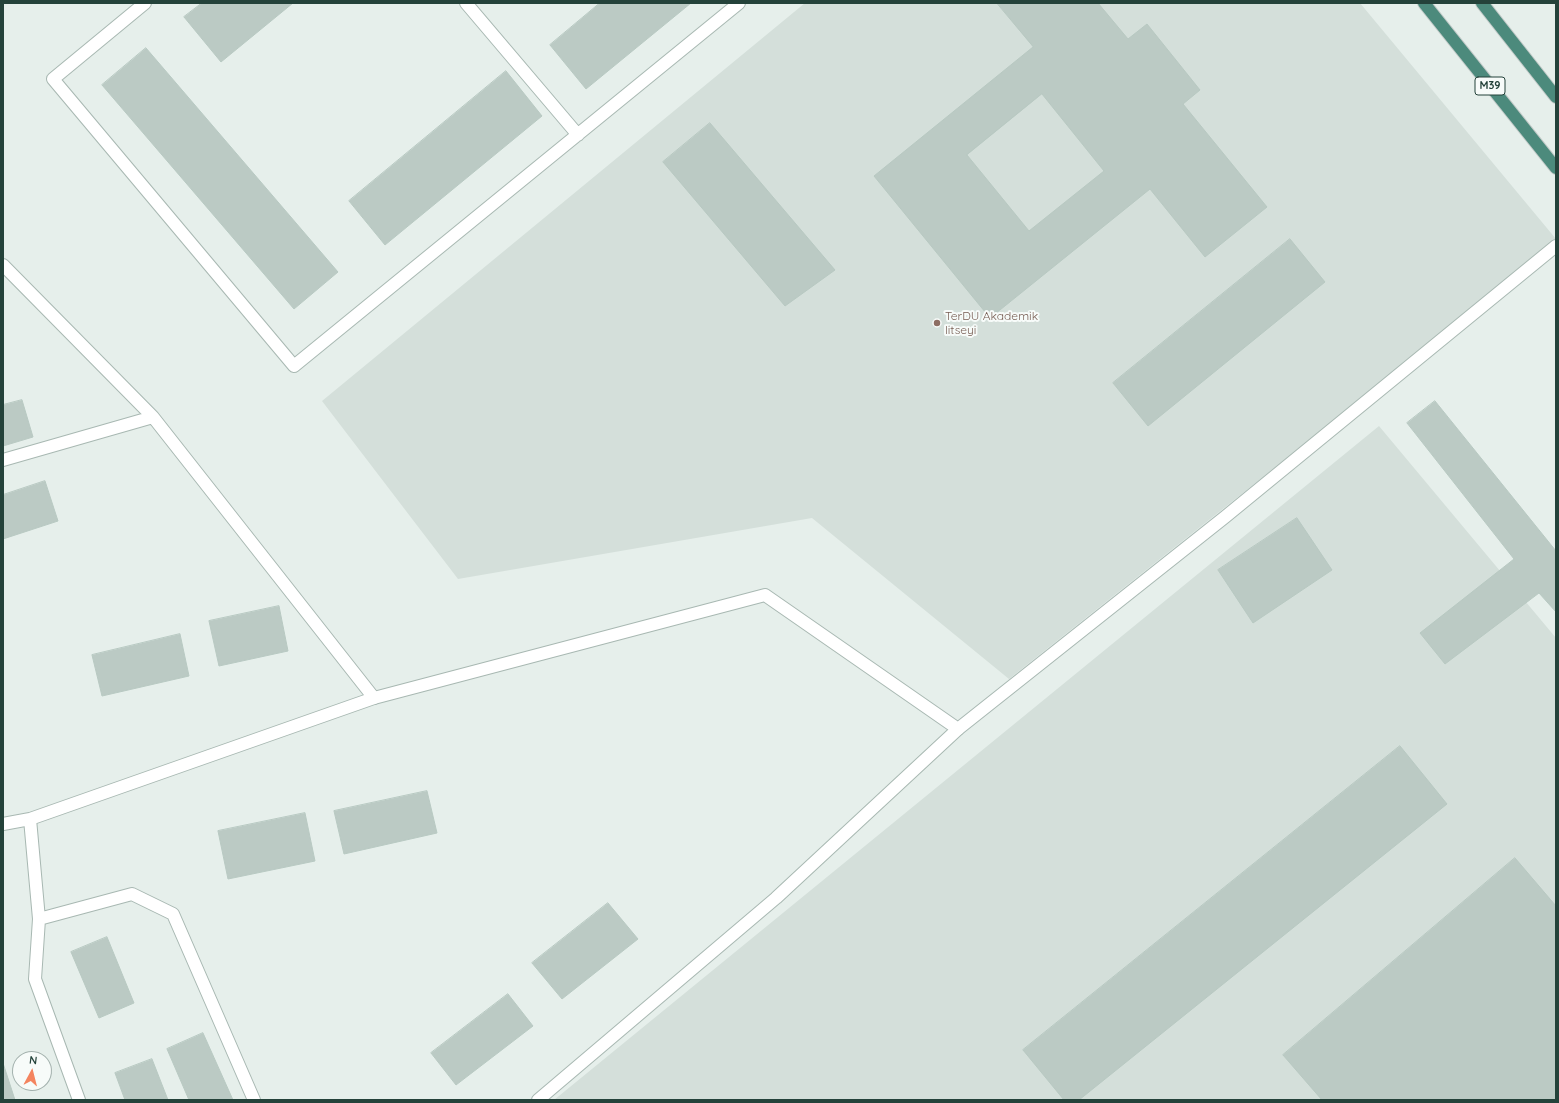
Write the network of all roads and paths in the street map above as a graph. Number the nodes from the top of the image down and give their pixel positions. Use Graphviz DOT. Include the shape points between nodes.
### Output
graph roads {
  1 [pos="145,3"];
  2 [pos="466,3"];
  3 [pos="739,3"];
  4 [pos="1424,3"];
  5 [pos="1482,3"];
  6 [pos="1556,97"];
  7 [pos="578,135"];
  8 [pos="1556,168"];
  9 [pos="1556,246"];
  10 [pos="3,265"];
  11 [pos="153,417"];
  12 [pos="3,460"];
  13 [pos="374,698"];
  14 [pos="958,729"];
  15 [pos="30,819"];
  16 [pos="3,824"];
  17 [pos="39,919"];
  18 [pos="79,1100"];
  19 [pos="254,1100"];
  20 [pos="538,1100"];
  1 -- 7 [label="street" via="53,79 294,366"];
  2 -- 7 [label="street"];
  3 -- 7 [label="street"];
  4 -- 8 [label="highway, M39"];
  5 -- 6 [label="highway"];
  9 -- 14 [label="street" via="1225,516"];
  10 -- 11 [label="street"];
  11 -- 12 [label="street"];
  11 -- 13 [label="street"];
  13 -- 14 [label="street" via="765,595"];
  13 -- 15 [label="street"];
  14 -- 20 [label="street" via="776,898"];
  15 -- 16 [label="street"];
  15 -- 17 [label="street"];
  17 -- 18 [label="street" via="35,979"];
  17 -- 19 [label="street" via="132,894 173,914"];
}
